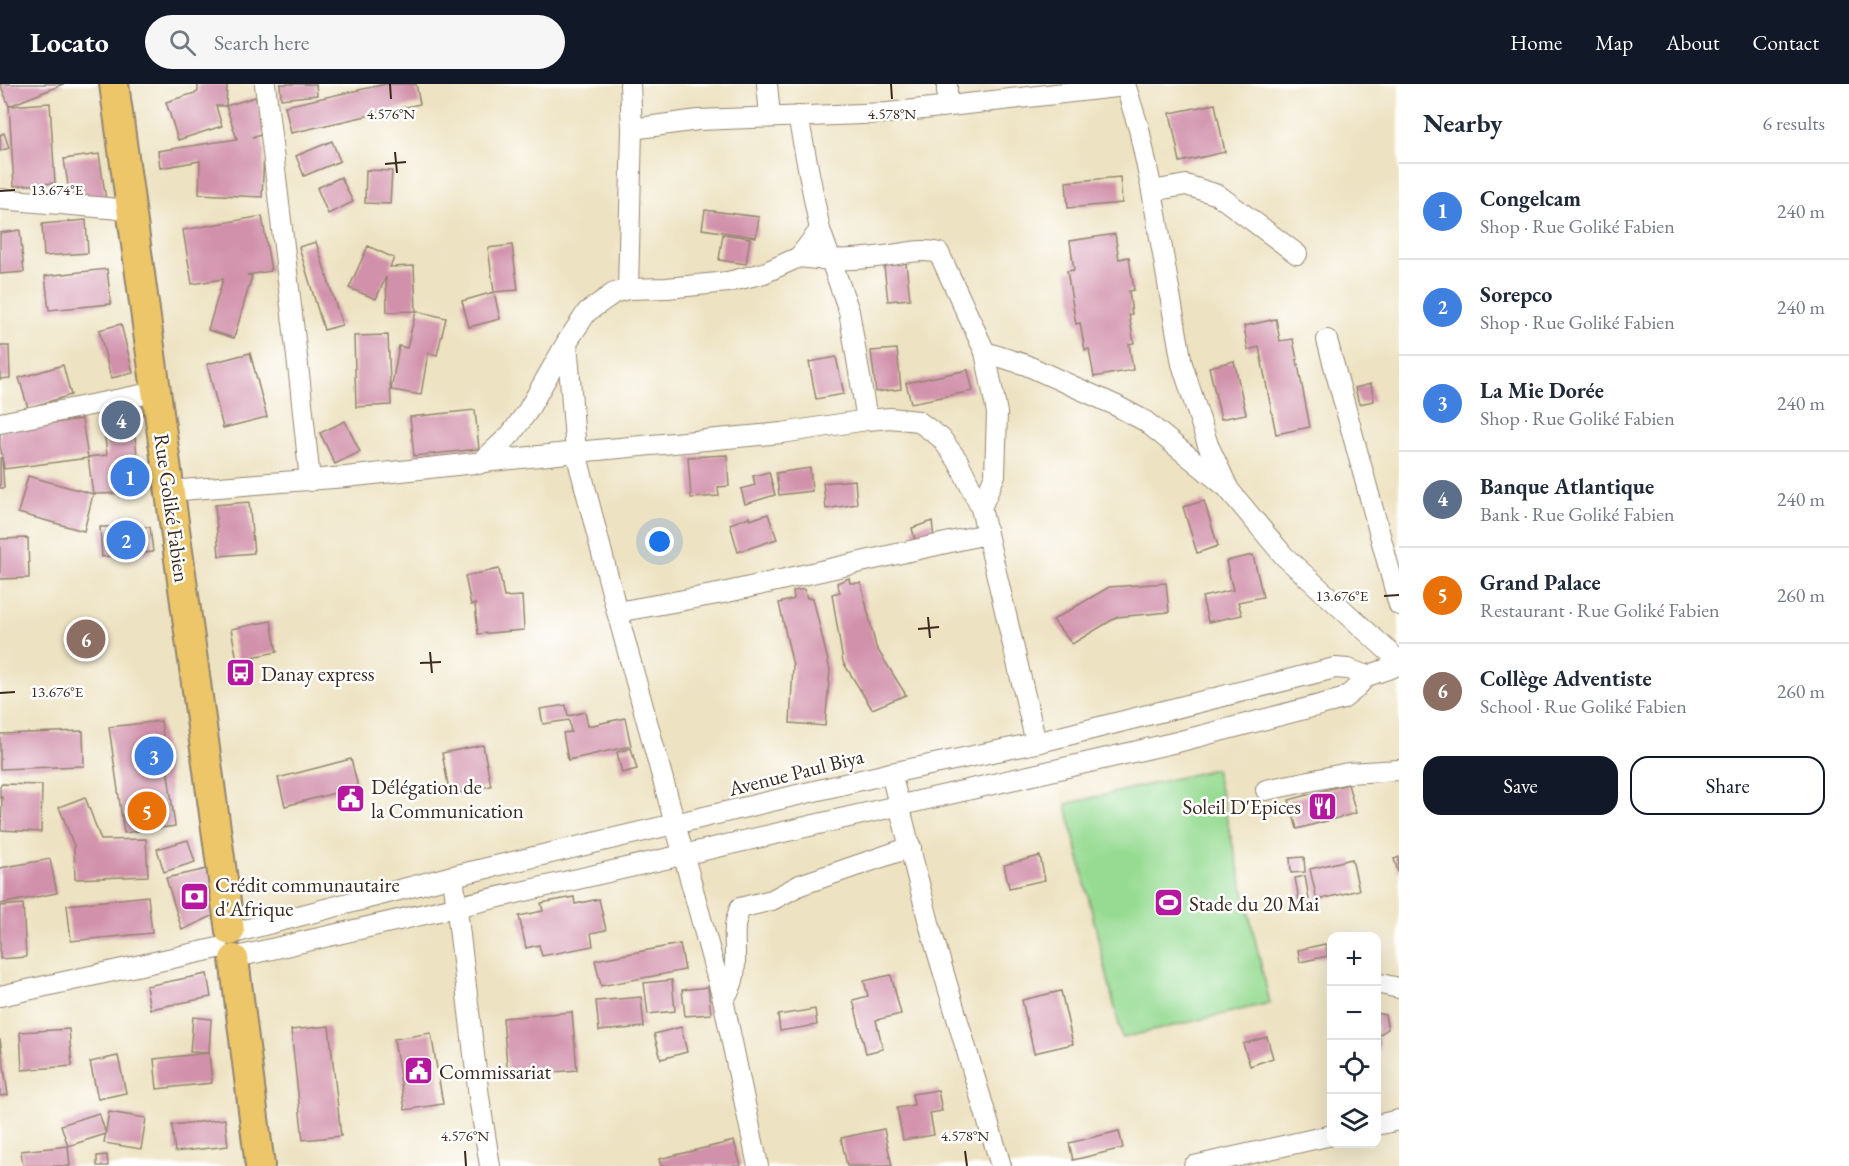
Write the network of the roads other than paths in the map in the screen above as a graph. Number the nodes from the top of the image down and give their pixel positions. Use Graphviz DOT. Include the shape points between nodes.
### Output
graph roads {
  1 [pos="114,84"];
  2 [pos="265,84"];
  3 [pos="630,84"];
  4 [pos="767,84"];
  5 [pos="947,84"];
  6 [pos="1125,85"];
  7 [pos="947,105"];
  8 [pos="770,116"];
  9 [pos="798,116"];
  10 [pos="632,129"];
  11 [pos="1152,191"];
  12 [pos="0,199"];
  13 [pos="132,210"];
  14 [pos="820,230"];
  15 [pos="1297,254"];
  16 [pos="799,258"];
  17 [pos="832,261"];
  18 [pos="628,289"];
  19 [pos="1327,340"];
  20 [pos="567,342"];
  21 [pos="985,352"];
  22 [pos="156,392"];
  23 [pos="867,420"];
  24 [pos="0,423"];
  25 [pos="576,452"];
  26 [pos="479,464"];
  27 [pos="310,481"];
  28 [pos="1229,490"];
  29 [pos="169,491"];
  30 [pos="981,508"];
  31 [pos="986,534"];
  32 [pos="1399,605"];
  33 [pos="617,612"];
  34 [pos="1399,663"];
  35 [pos="1367,676"];
  36 [pos="1035,742"];
  37 [pos="1399,770"];
  38 [pos="891,773"];
  39 [pos="1266,790"];
  40 [pos="899,806"];
  41 [pos="676,824"];
  42 [pos="911,847"];
  43 [pos="685,856"];
  44 [pos="453,876"];
  45 [pos="457,906"];
  46 [pos="232,945"];
  47 [pos="1381,984"];
  48 [pos="1399,988"];
  49 [pos="0,996"];
  50 [pos="723,999"];
  51 [pos="1399,1120"];
  52 [pos="1381,1124"];
  53 [pos="1327,1136"];
  54 [pos="260,1166"];
  55 [pos="490,1166"];
  56 [pos="758,1166"];
  57 [pos="1000,1166"];
  58 [pos="1194,1166"];
  1 -- 13 [label="highway, Rue Goliké Fabien"];
  2 -- 27 [label="street"];
  3 -- 10 [label="street"];
  4 -- 8 [label="street"];
  5 -- 7 [label="street"];
  6 -- 7 [label="street"];
  6 -- 11 [label="street"];
  7 -- 9 [label="street" via="888,113"];
  8 -- 9 [label="street"];
  8 -- 10 [label="street"];
  9 -- 14 [label="street"];
  10 -- 18 [label="street"];
  11 -- 15 [label="street" via="1186,185 1218,195"];
  11 -- 28 [label="street" via="1182,364 1208,445"];
  12 -- 13 [label="street"];
  13 -- 22 [label="highway, Rue Goliké Fabien"];
  14 -- 16 [label="street"];
  14 -- 17 [label="street"];
  16 -- 17 [label="street"];
  16 -- 18 [label="street" via="729,282"];
  17 -- 21 [label="street" via="928,249 939,252"];
  17 -- 23 [label="street" via="849,311"];
  18 -- 20 [label="street" via="614,293 587,312"];
  19 -- 32 [label="street"];
  20 -- 25 [label="street"];
  20 -- 26 [label="street" via="527,412 511,434"];
  21 -- 28 [label="street" via="1026,366 1145,421"];
  21 -- 30 [label="street" via="998,413 994,475"];
  22 -- 24 [label="street"];
  22 -- 29 [label="highway, Rue Goliké Fabien"];
  23 -- 25 [label="street" via="782,433"];
  23 -- 30 [label="street" via="918,421 941,438 958,461"];
  25 -- 26 [label="street"];
  25 -- 33 [label="street"];
  26 -- 27 [label="street"];
  27 -- 29 [label="street"];
  28 -- 34 [label="street" via="1284,556"];
  29 -- 46 [label="highway, Rue Goliké Fabien"];
  30 -- 31 [label="street"];
  31 -- 33 [label="street" via="723,593"];
  31 -- 36 [label="street"];
  33 -- 41 [label="street"];
  34 -- 35 [label="street"];
  35 -- 36 [label="street, Avenue Paul Biya" via="1335,668"];
  35 -- 40 [label="street" via="1342,699 1177,742"];
  36 -- 38 [label="street, Avenue Paul Biya"];
  37 -- 39 [label="street" via="1348,773"];
  38 -- 40 [label="street"];
  38 -- 41 [label="street, Avenue Paul Biya"];
  40 -- 42 [label="street"];
  40 -- 43 [label="street"];
  41 -- 43 [label="street"];
  41 -- 44 [label="street, Avenue Paul Biya"];
  42 -- 50 [label="street" via="800,885 772,900 740,908 735,924 735,974 731,991"];
  42 -- 57 [label="street" via="930,927"];
  43 -- 45 [label="street"];
  43 -- 50 [label="street"];
  44 -- 45 [label="street"];
  44 -- 46 [label="street, Avenue Paul Biya"];
  45 -- 46 [label="street"];
  45 -- 55 [label="street"];
  46 -- 49 [label="street"];
  46 -- 54 [label="highway, Rue Goliké Fabien"];
  47 -- 48 [label="street"];
  50 -- 56 [label="street"];
  51 -- 52 [label="street"];
  53 -- 58 [label="street"];
}
